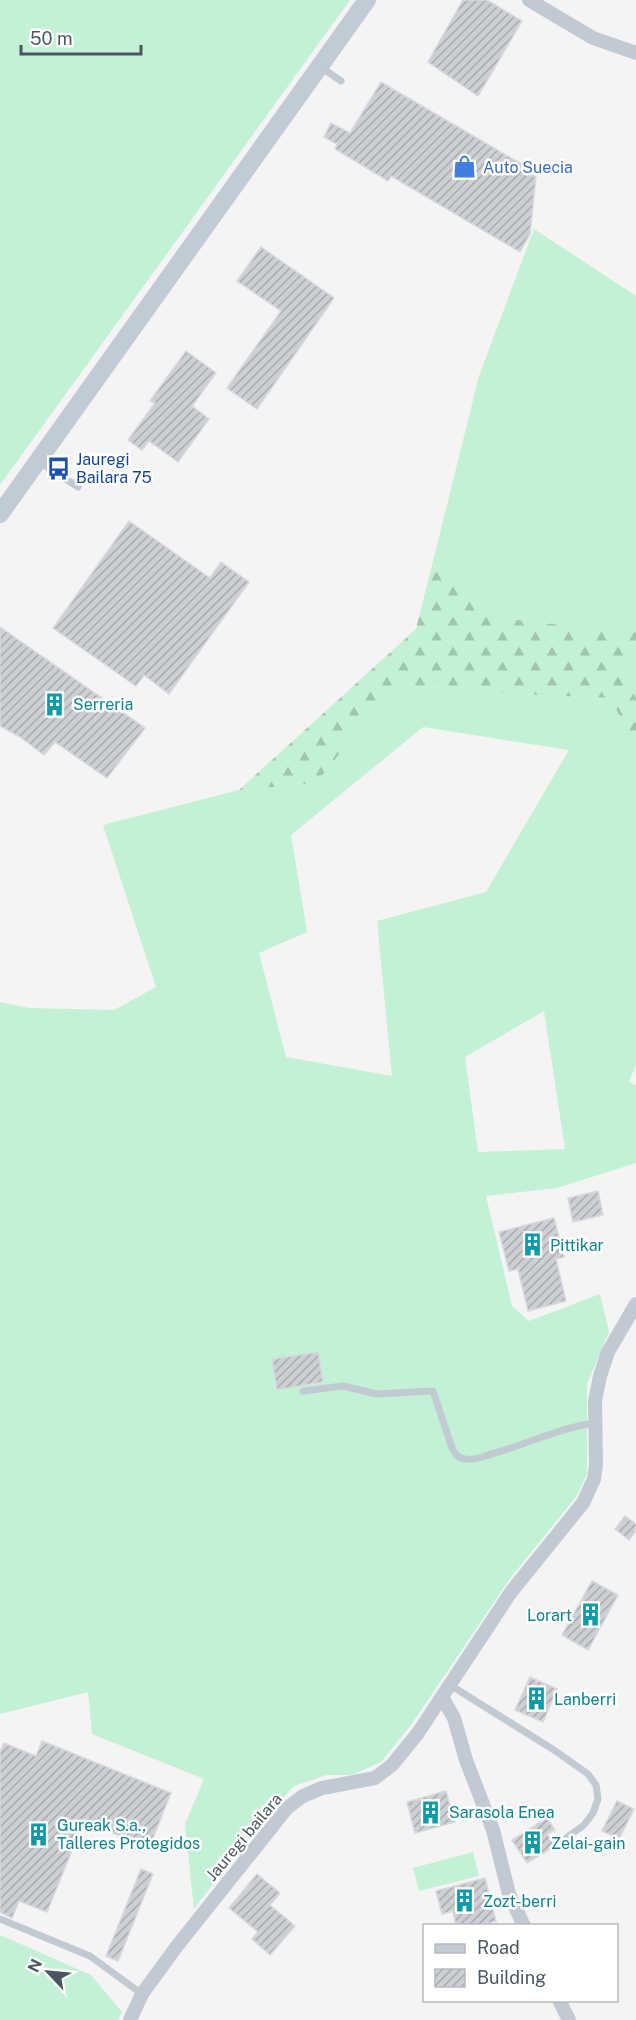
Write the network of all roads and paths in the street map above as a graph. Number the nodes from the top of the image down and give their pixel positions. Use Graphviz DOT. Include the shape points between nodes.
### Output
graph roads {
  1 [pos="367,0"];
  2 [pos="529,0"];
  3 [pos="636,53"];
  4 [pos="320,66"];
  5 [pos="341,81"];
  6 [pos="38,461"];
  7 [pos="78,487"];
  8 [pos="0,514"];
  9 [pos="636,1305"];
  10 [pos="303,1392"];
  11 [pos="595,1423"];
  12 [pos="446,1691"];
  13 [pos="562,1841"];
  14 [pos="0,1919"];
  15 [pos="523,1924"];
  16 [pos="142,1994"];
  17 [pos="560,2002"];
  18 [pos="130,2020"];
  19 [pos="569,2020"];
  1 -- 4 [label="main road"];
  2 -- 3 [label="street" via="593,38"];
  4 -- 5 [label="lane"];
  4 -- 6 [label="main road"];
  6 -- 7 [label="lane"];
  6 -- 8 [label="main road"];
  9 -- 11 [label="street, Jauregi bailara" via="600,1376"];
  10 -- 11 [label="lane" via="344,1386 377,1394 433,1391 452,1448 463,1459"];
  11 -- 12 [label="street, Jauregi bailara" via="596,1465 591,1489 511,1592"];
  12 -- 13 [label="lane" via="554,1750 588,1774 596,1785 598,1800 593,1813"];
  12 -- 15 [label="street" via="466,1760 493,1830 509,1894"];
  12 -- 16 [label="street, Jauregi bailara" via="392,1765 375,1778 322,1788 287,1808"];
  14 -- 16 [label="lane" via="90,1956"];
  16 -- 18 [label="street, Jauregi bailara"];
  17 -- 19 [label="street"];
}
